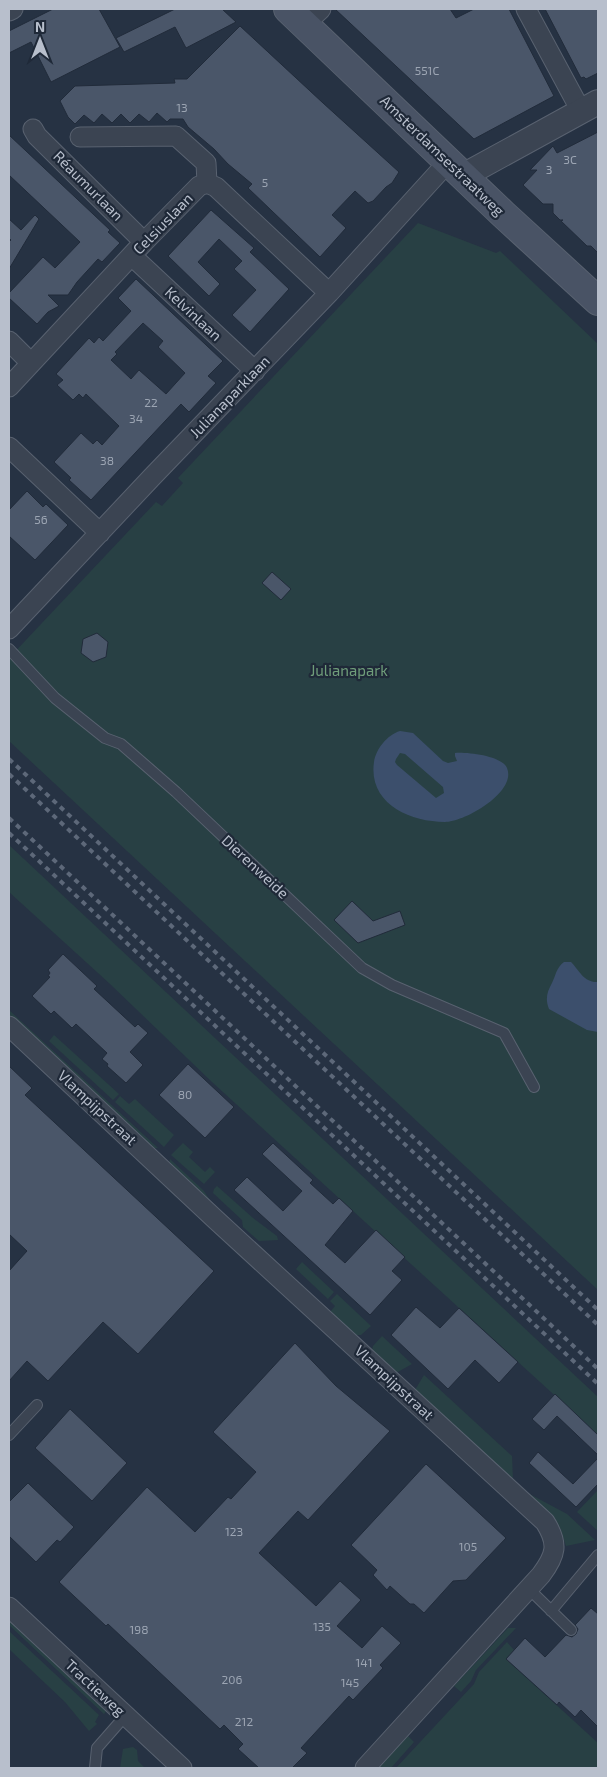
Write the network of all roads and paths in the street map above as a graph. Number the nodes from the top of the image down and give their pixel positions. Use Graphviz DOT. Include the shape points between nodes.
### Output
graph roads {
  1 [pos="13,9"];
  2 [pos="526,9"];
  3 [pos="9,11"];
  4 [pos="304,14"];
  5 [pos="590,107"];
  6 [pos="33,129"];
  7 [pos="80,137"];
  8 [pos="456,169"];
  9 [pos="207,184"];
  10 [pos="138,249"];
  11 [pos="329,293"];
  12 [pos="598,301"];
  13 [pos="9,341"];
  14 [pos="31,363"];
  15 [pos="255,371"];
  16 [pos="9,387"];
  17 [pos="9,447"];
  18 [pos="100,533"];
  19 [pos="9,629"];
  20 [pos="9,649"];
  21 [pos="9,1026"];
  22 [pos="534,1087"];
  23 [pos="37,1405"];
  24 [pos="9,1435"];
  25 [pos="598,1555"];
  26 [pos="529,1590"];
  27 [pos="9,1607"];
  28 [pos="551,1611"];
  29 [pos="571,1630"];
  30 [pos="125,1716"];
  31 [pos="95,1768"];
  32 [pos="182,1768"];
  33 [pos="365,1768"];
  1 -- 3 [label="street"];
  2 -- 5 [label="street"];
  4 -- 8 [label="main road, Amsterdamsestraatweg"];
  5 -- 8 [label="street"];
  6 -- 10 [label="street, Réaumurlaan"];
  7 -- 9 [label="street, Réaumurlaan" via="176,136 206,163"];
  8 -- 11 [label="street, Julianaparklaan"];
  8 -- 12 [label="main road, Amsterdamsestraatweg"];
  9 -- 10 [label="street, Celsiuslaan" via="199,186"];
  9 -- 11 [label="street, Celsiuslaan" via="216,187"];
  10 -- 14 [label="street, Celsiuslaan"];
  10 -- 15 [label="street, Kelvinlaan"];
  11 -- 15 [label="street, Julianaparklaan"];
  13 -- 14 [label="street"];
  14 -- 16 [label="street, Celsiuslaan"];
  15 -- 18 [label="street, Julianaparklaan"];
  17 -- 18 [label="street"];
  18 -- 19 [label="street, Julianaparklaan"];
  20 -- 22 [label="lane, Dierenweide" via="55,698 105,738 121,744 176,792 362,968 392,985 504,1033"];
  21 -- 26 [label="street, Vlampijpstraat" via="545,1522 551,1531 554,1555"];
  23 -- 24 [label="lane"];
  25 -- 28 [label="lane"];
  26 -- 28 [label="lane"];
  26 -- 33 [label="street, Vlampijpstraat"];
  27 -- 30 [label="street, Tractieweg"];
  28 -- 29 [label="lane"];
  30 -- 31 [label="lane" via="97,1748"];
  30 -- 32 [label="street, Tractieweg"];
}
